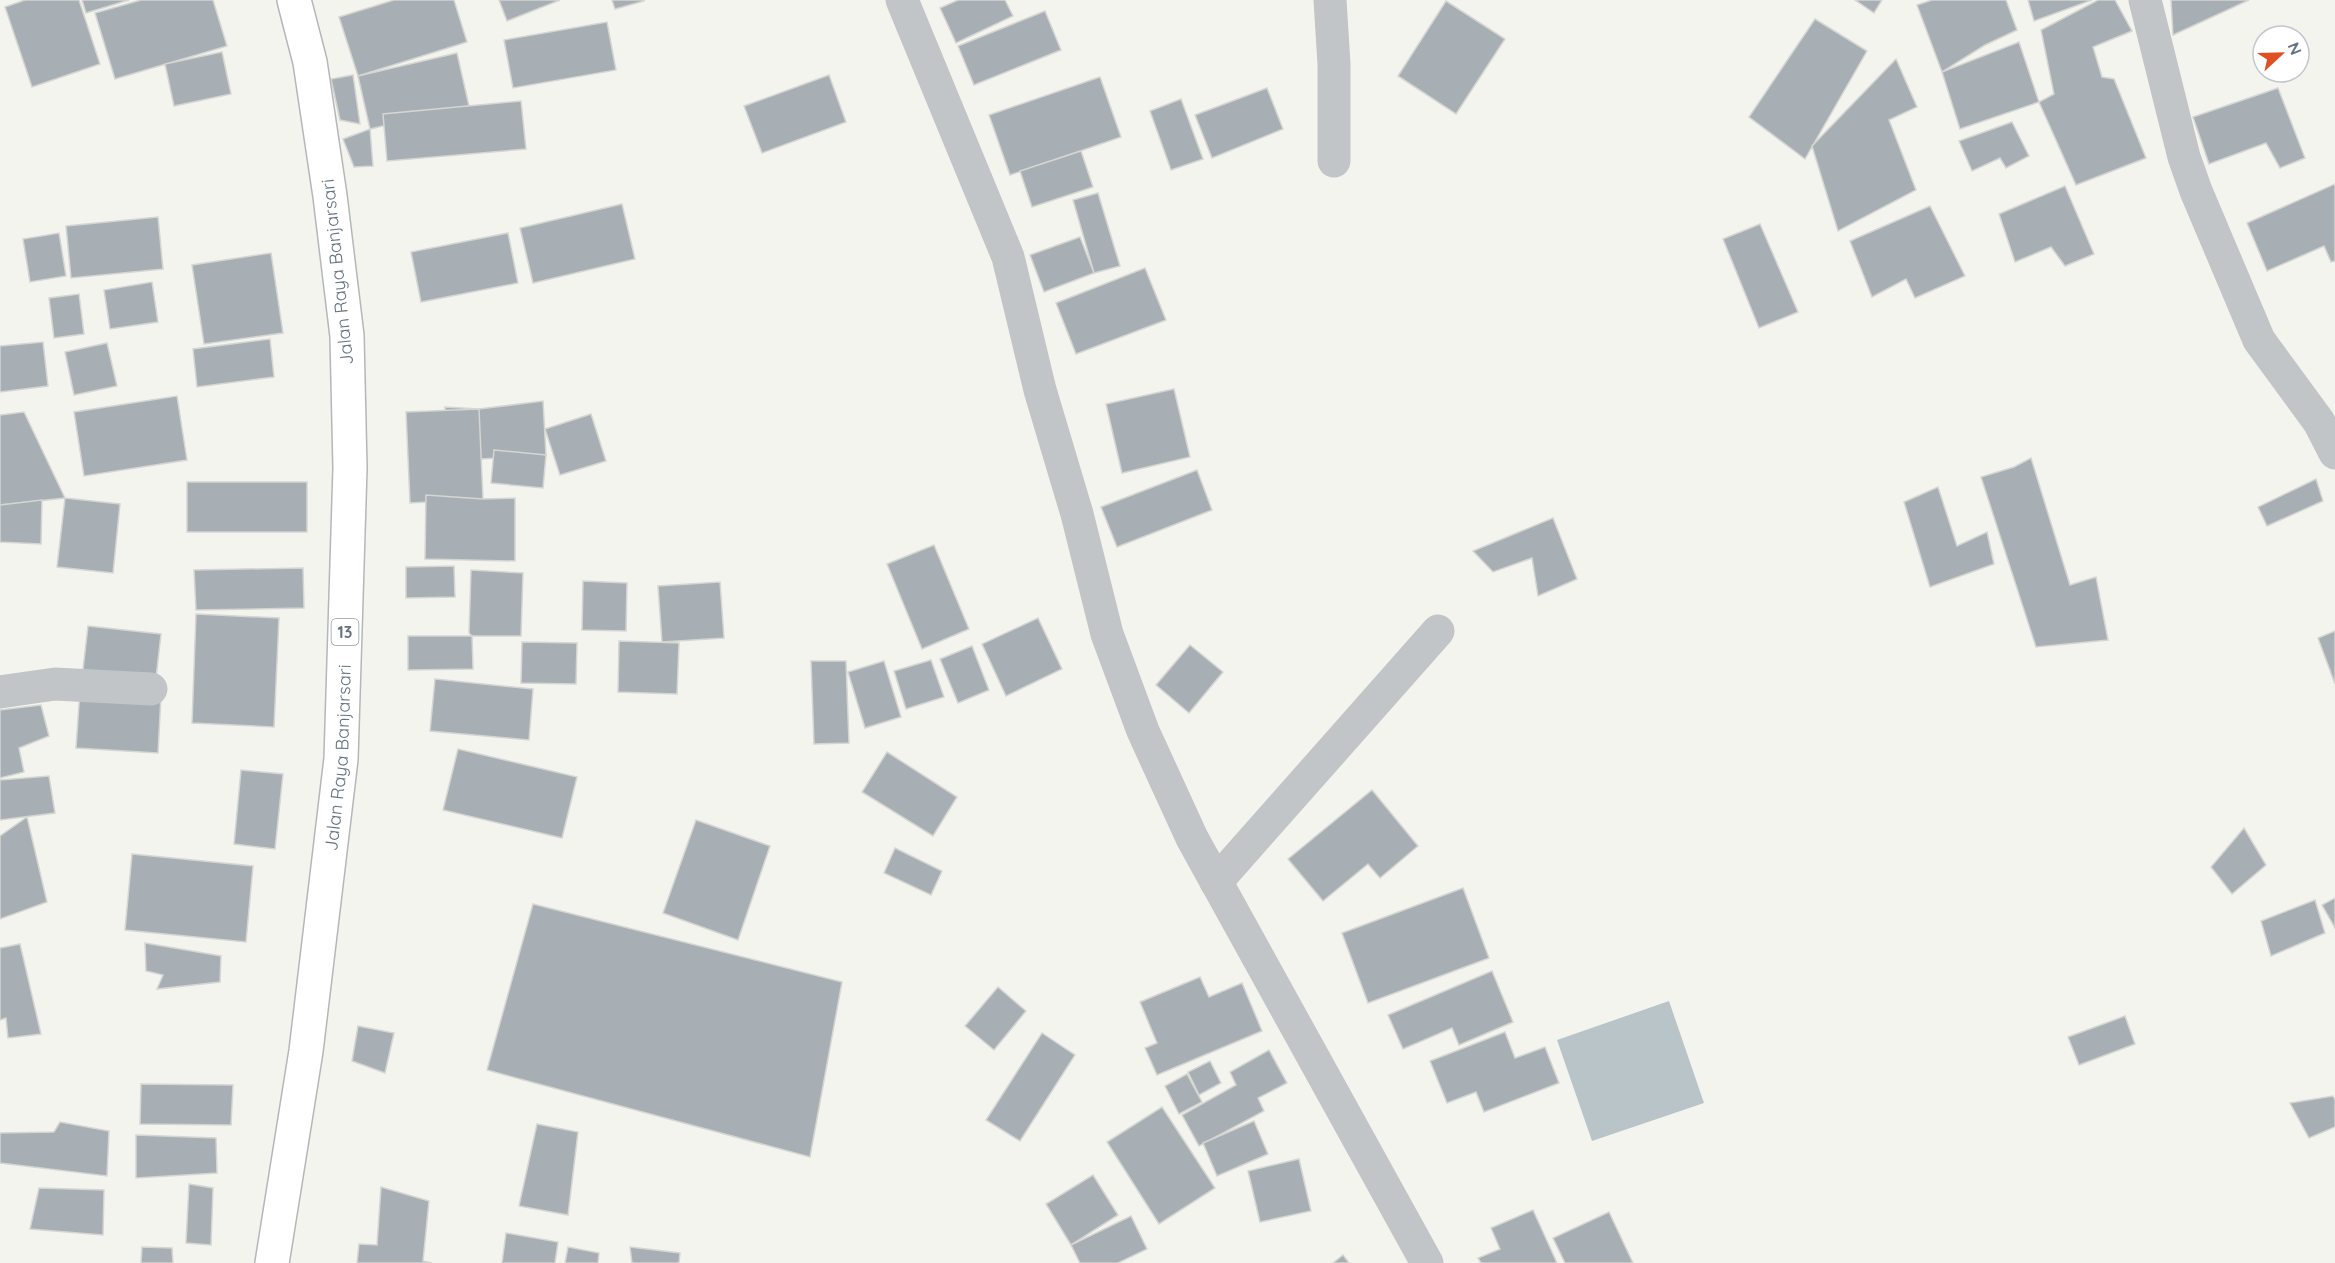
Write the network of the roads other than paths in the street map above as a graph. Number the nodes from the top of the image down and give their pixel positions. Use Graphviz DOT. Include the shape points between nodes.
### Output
graph roads {
  1 [pos="294,0"];
  2 [pos="902,0"];
  3 [pos="1330,0"];
  4 [pos="2145,0"];
  5 [pos="1334,161"];
  6 [pos="2335,453"];
  7 [pos="1438,631"];
  8 [pos="151,689"];
  9 [pos="0,692"];
  10 [pos="1216,882"];
  11 [pos="272,1263"];
  12 [pos="1427,1263"];
  1 -- 11 [label="highway, Jalan Raya Banjarsari / 13" via="310,62 347,336 350,468 341,759 306,1051"];
  2 -- 10 [label="street" via="1008,257 1107,634 1143,731"];
  3 -- 5 [label="street"];
  4 -- 6 [label="street" via="2196,191 2259,340 2313,413"];
  7 -- 10 [label="street"];
  8 -- 9 [label="street" via="55,684"];
  10 -- 12 [label="street"];
}
